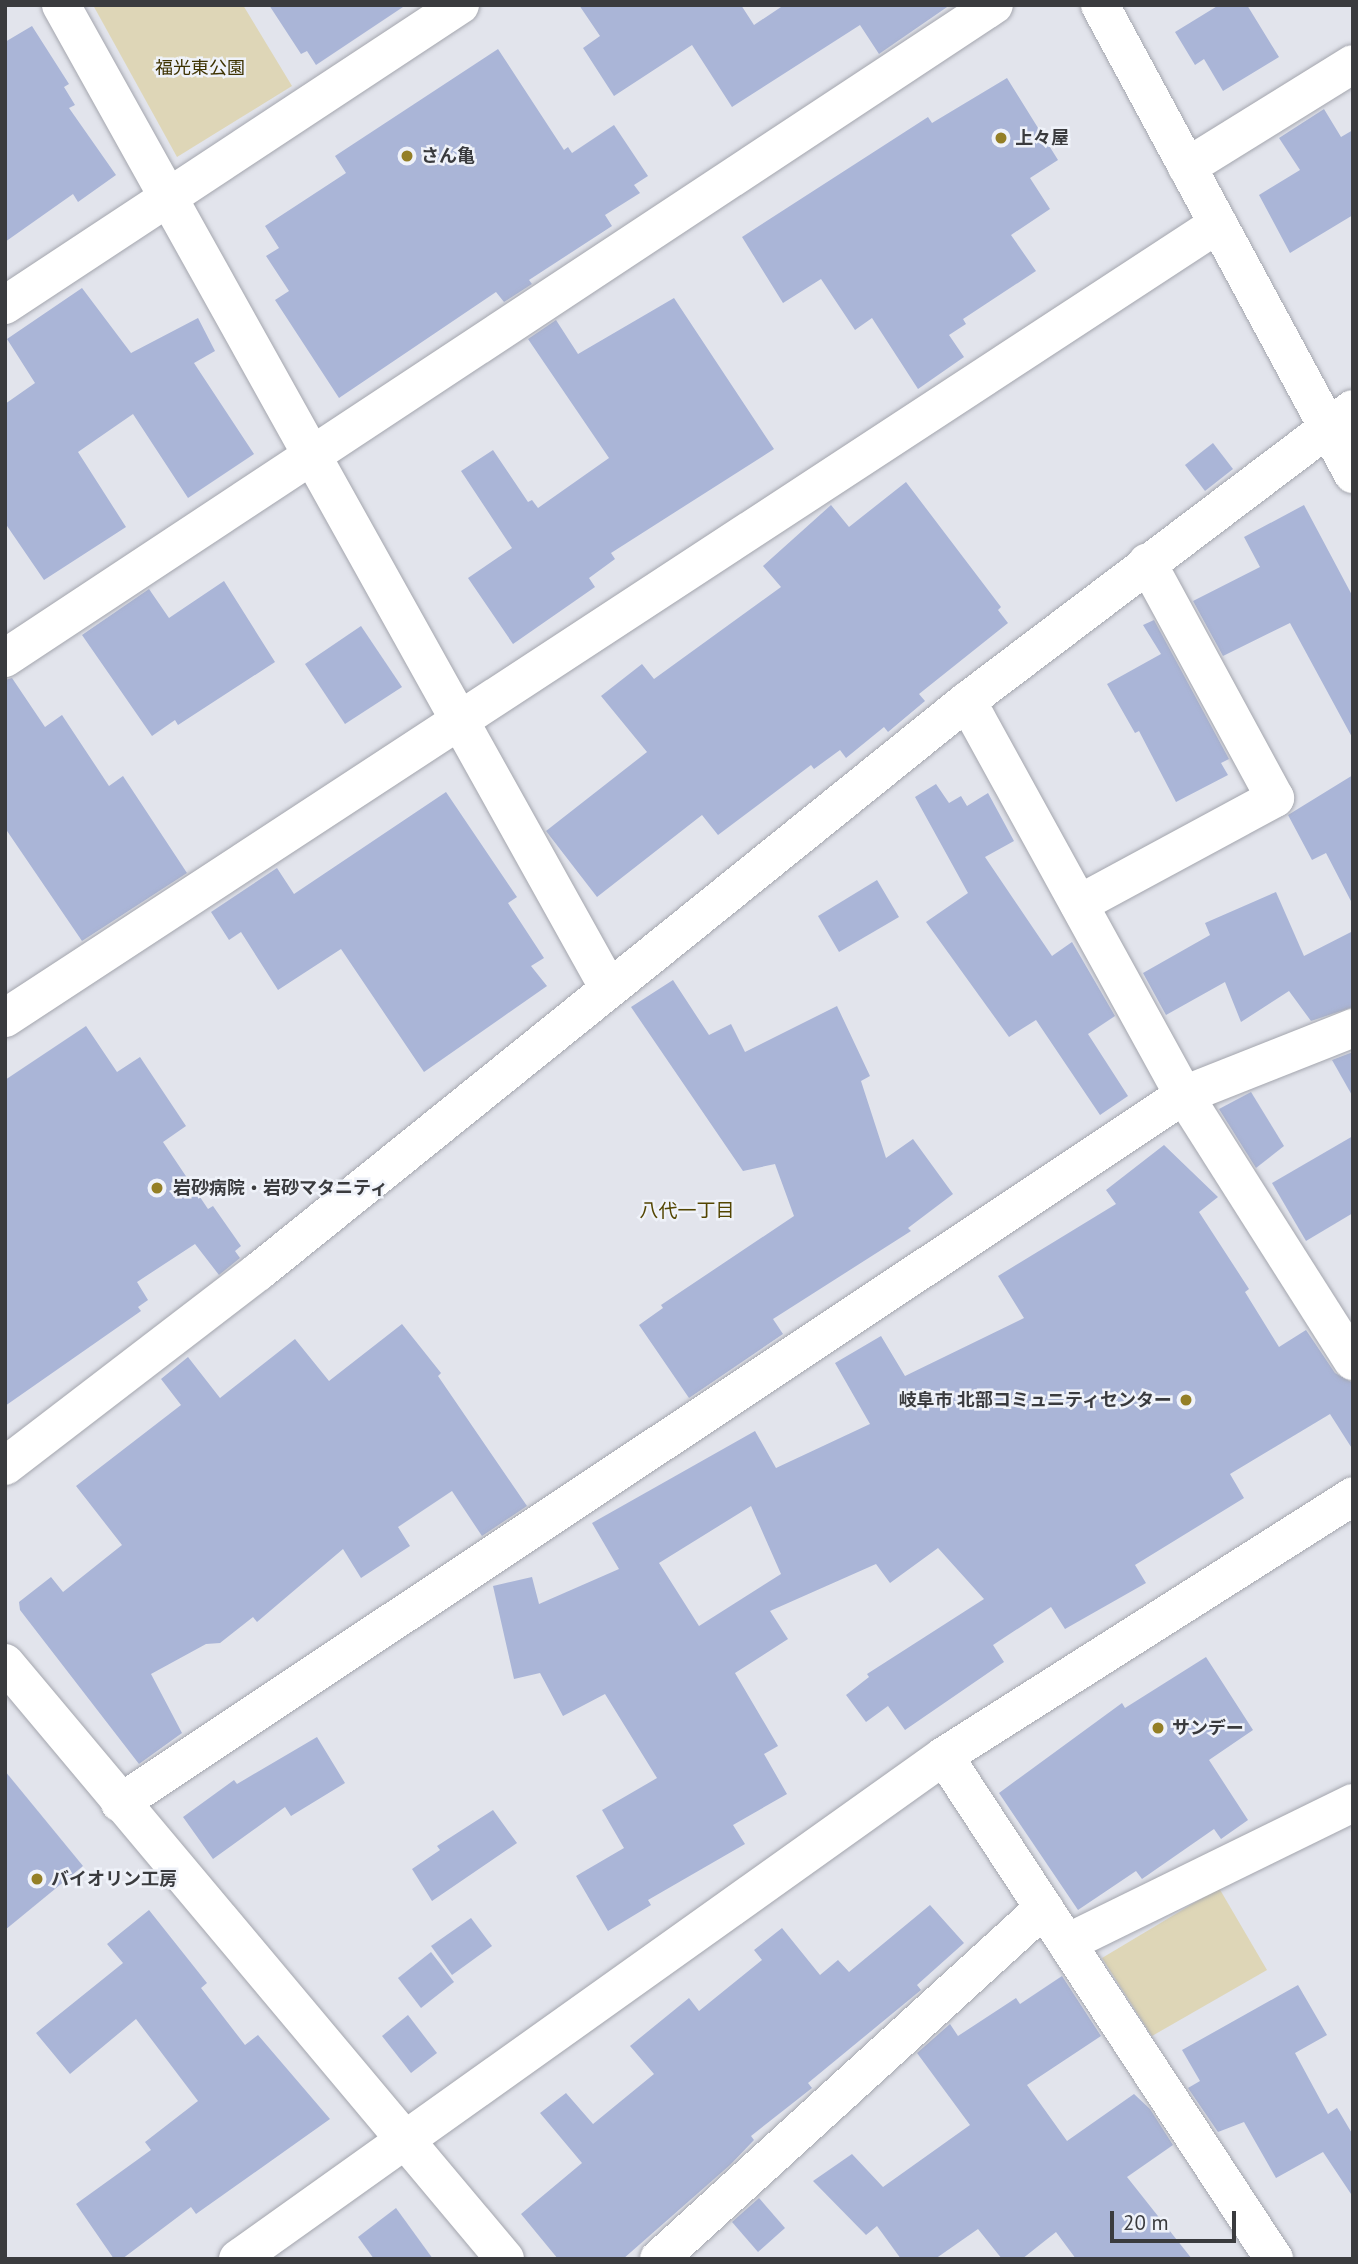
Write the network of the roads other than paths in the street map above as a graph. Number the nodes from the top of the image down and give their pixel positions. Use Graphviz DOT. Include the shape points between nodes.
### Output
graph roads {
  1 [pos="61,5"];
  2 [pos="460,5"];
  3 [pos="994,5"];
  4 [pos="1100,5"];
  5 [pos="1353,64"];
  6 [pos="1187,167"];
  7 [pos="168,198"];
  8 [pos="1218,224"];
  9 [pos="5,305"];
  10 [pos="1340,417"];
  11 [pos="312,456"];
  12 [pos="1353,474"];
  13 [pos="1147,562"];
  14 [pos="5,658"];
  15 [pos="967,701"];
  16 [pos="460,720"];
  17 [pos="1079,904"];
  18 [pos="608,987"];
  19 [pos="5,1018"];
  20 [pos="1353,1028"];
  21 [pos="1184,1095"];
  22 [pos="1353,1361"];
  23 [pos="5,1466"];
  24 [pos="1353,1496"];
  25 [pos="5,1663"];
  26 [pos="944,1756"];
  27 [pos="120,1803"];
  28 [pos="1353,1803"];
  29 [pos="1044,1908"];
  30 [pos="1067,1943"];
  31 [pos="403,2139"];
  32 [pos="238,2259"];
  33 [pos="505,2259"];
  34 [pos="659,2259"];
  35 [pos="1274,2259"];
  1 -- 7 [label="street"];
  2 -- 7 [label="street"];
  3 -- 11 [label="street"];
  4 -- 6 [label="street"];
  5 -- 6 [label="street"];
  6 -- 8 [label="street"];
  7 -- 9 [label="street"];
  7 -- 11 [label="street"];
  8 -- 10 [label="street"];
  8 -- 16 [label="street"];
  10 -- 12 [label="street"];
  10 -- 13 [label="street"];
  11 -- 14 [label="street"];
  11 -- 16 [label="street"];
  13 -- 15 [label="street"];
  13 -- 17 [label="street" via="1275,797"];
  15 -- 17 [label="street"];
  15 -- 18 [label="street"];
  16 -- 18 [label="street"];
  16 -- 19 [label="street"];
  17 -- 21 [label="street"];
  18 -- 23 [label="street" via="258,1272"];
  20 -- 21 [label="street"];
  21 -- 22 [label="street"];
  21 -- 27 [label="street"];
  24 -- 26 [label="street"];
  25 -- 27 [label="street"];
  26 -- 29 [label="street"];
  26 -- 31 [label="street"];
  27 -- 31 [label="street"];
  28 -- 30 [label="street"];
  29 -- 30 [label="street"];
  29 -- 34 [label="street"];
  30 -- 35 [label="street"];
  31 -- 32 [label="street"];
  31 -- 33 [label="street"];
}
